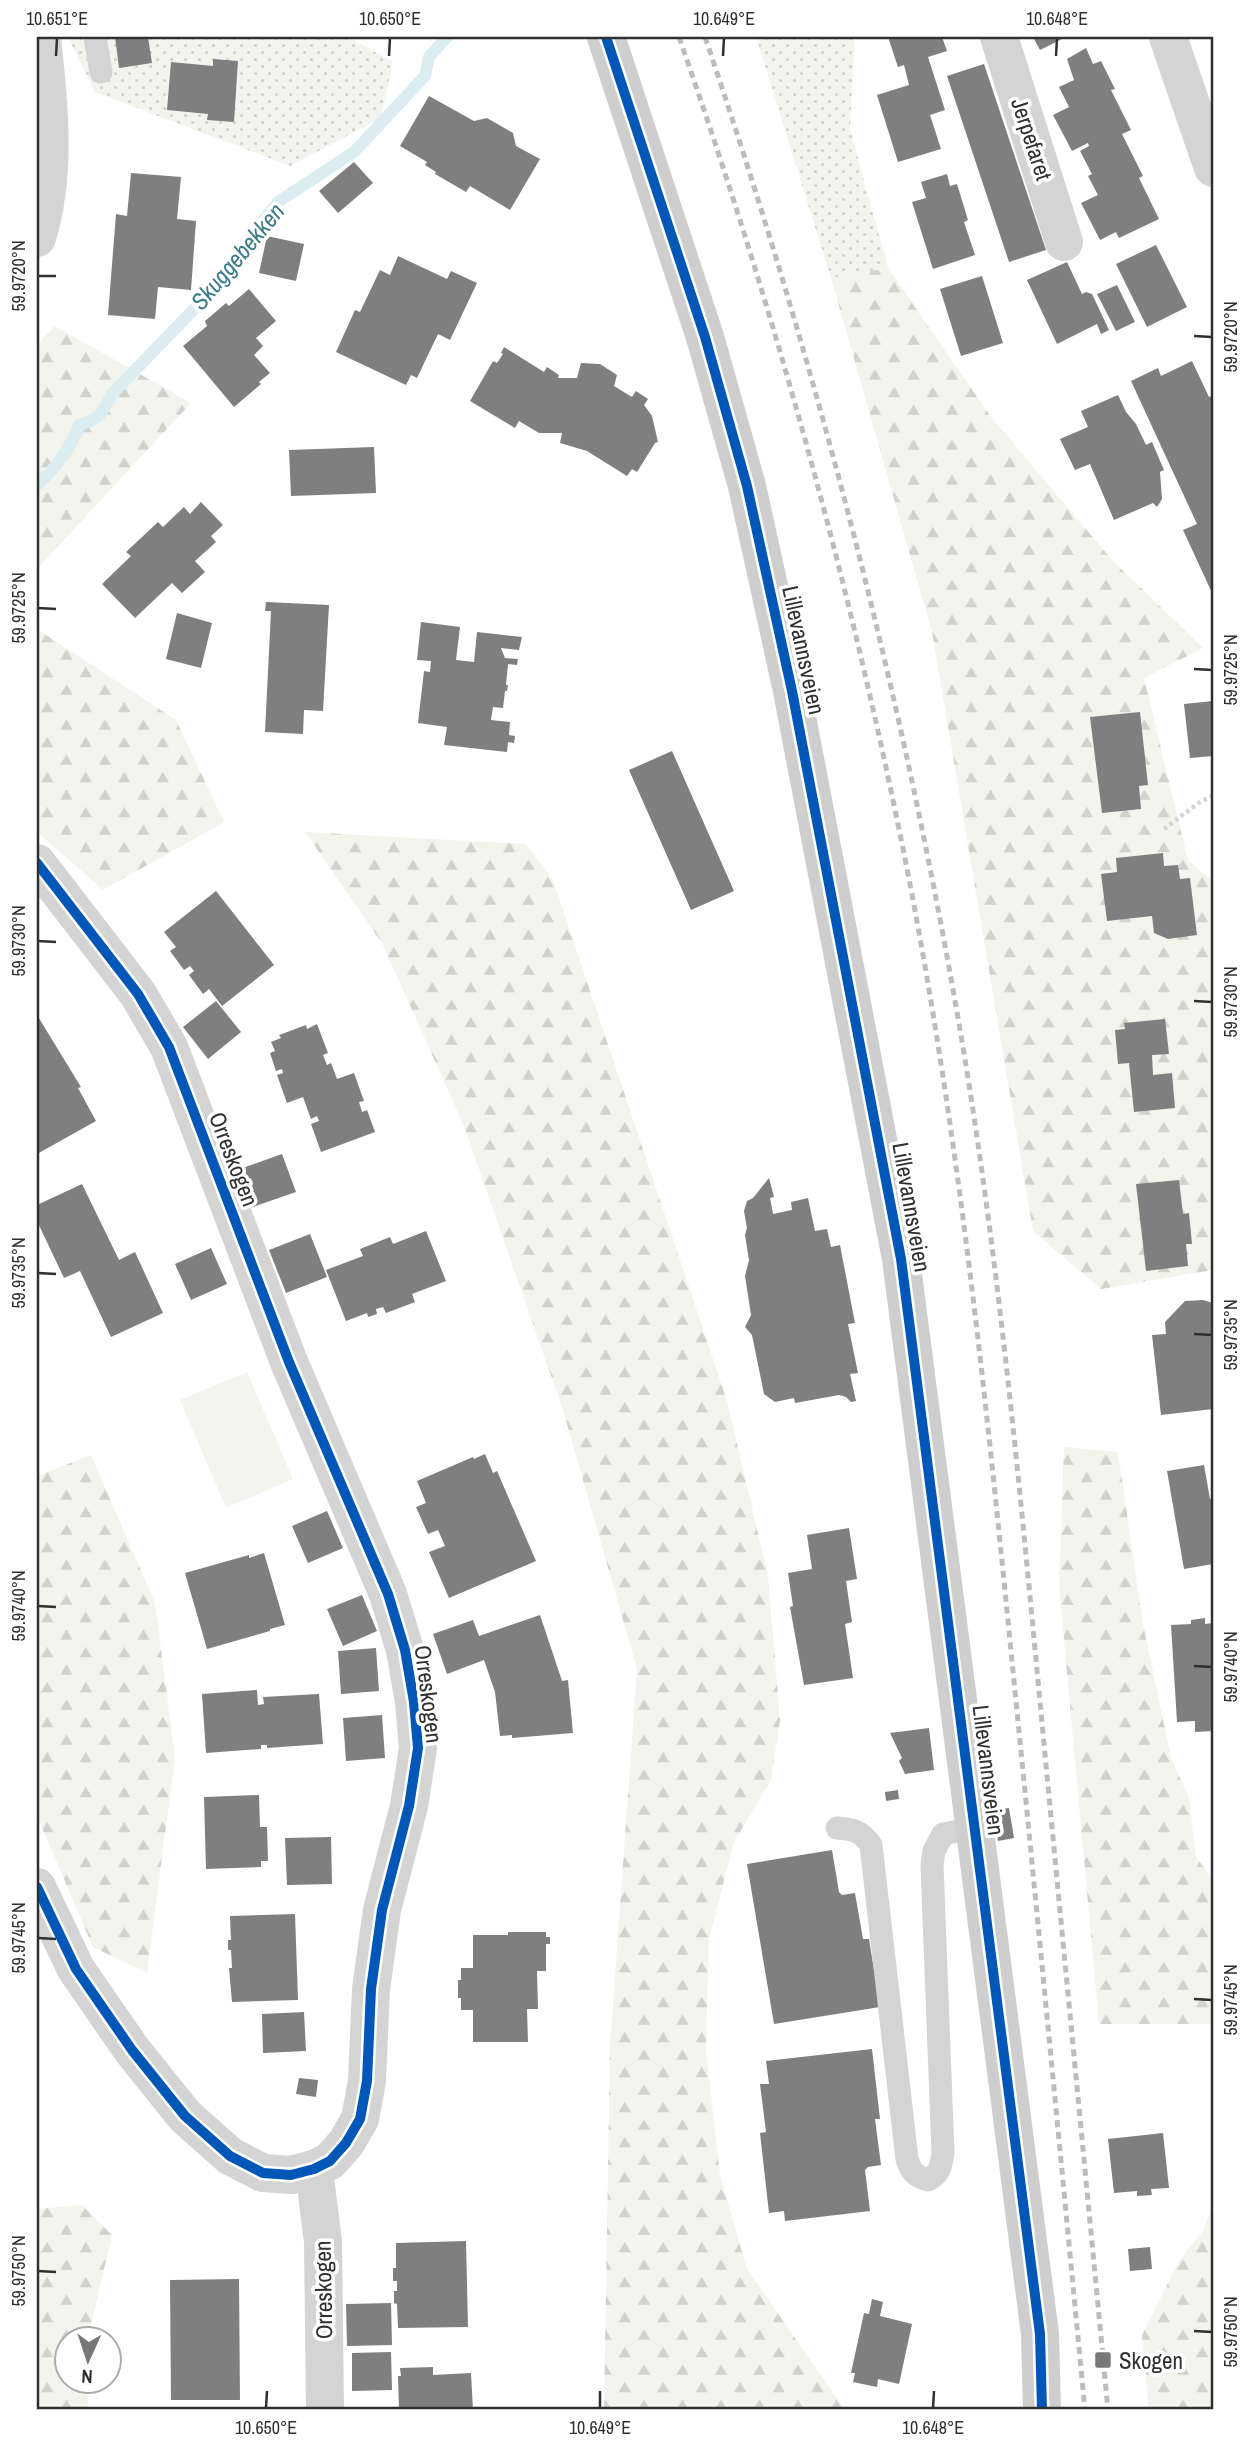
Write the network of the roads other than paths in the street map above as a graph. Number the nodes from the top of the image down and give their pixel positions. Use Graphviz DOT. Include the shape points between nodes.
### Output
graph roads {
  1 [pos="42,37"];
  2 [pos="95,37"];
  3 [pos="606,37"];
  4 [pos="999,37"];
  5 [pos="1168,37"];
  6 [pos="101,72"];
  7 [pos="1213,168"];
  8 [pos="37,238"];
  9 [pos="1064,242"];
  10 [pos="37,863"];
  11 [pos="837,1828"];
  12 [pos="975,1828"];
  13 [pos="37,1887"];
  14 [pos="314,2169"];
  15 [pos="325,2410"];
  16 [pos="1042,2410"];
  1 -- 8 [label="street" via="50,160"];
  2 -- 6 [label="lane"];
  3 -- 12 [label="street, Lillevannsveien" via="705,337 747,486 792,691 901,1259"];
  4 -- 9 [label="street, Jerpefaret"];
  5 -- 7 [label="street"];
  10 -- 14 [label="street, Orreskogen" via="138,994 169,1047 289,1362 388,1594 405,1650 418,1748 409,1806 382,1910 371,1989 365,2094 360,2119 346,2143 330,2161"];
  11 -- 12 [label="lane" via="854,1829 871,1845 907,2159 910,2170 928,2180 936,2176 943,2153 932,1865 943,1834"];
  12 -- 16 [label="street, Lillevannsveien" via="1040,2334"];
  13 -- 14 [label="street, Orreskogen" via="76,1969 132,2050 186,2116 230,2157 262,2173 291,2175"];
  14 -- 15 [label="street, Orreskogen" via="323,2242"];
}
